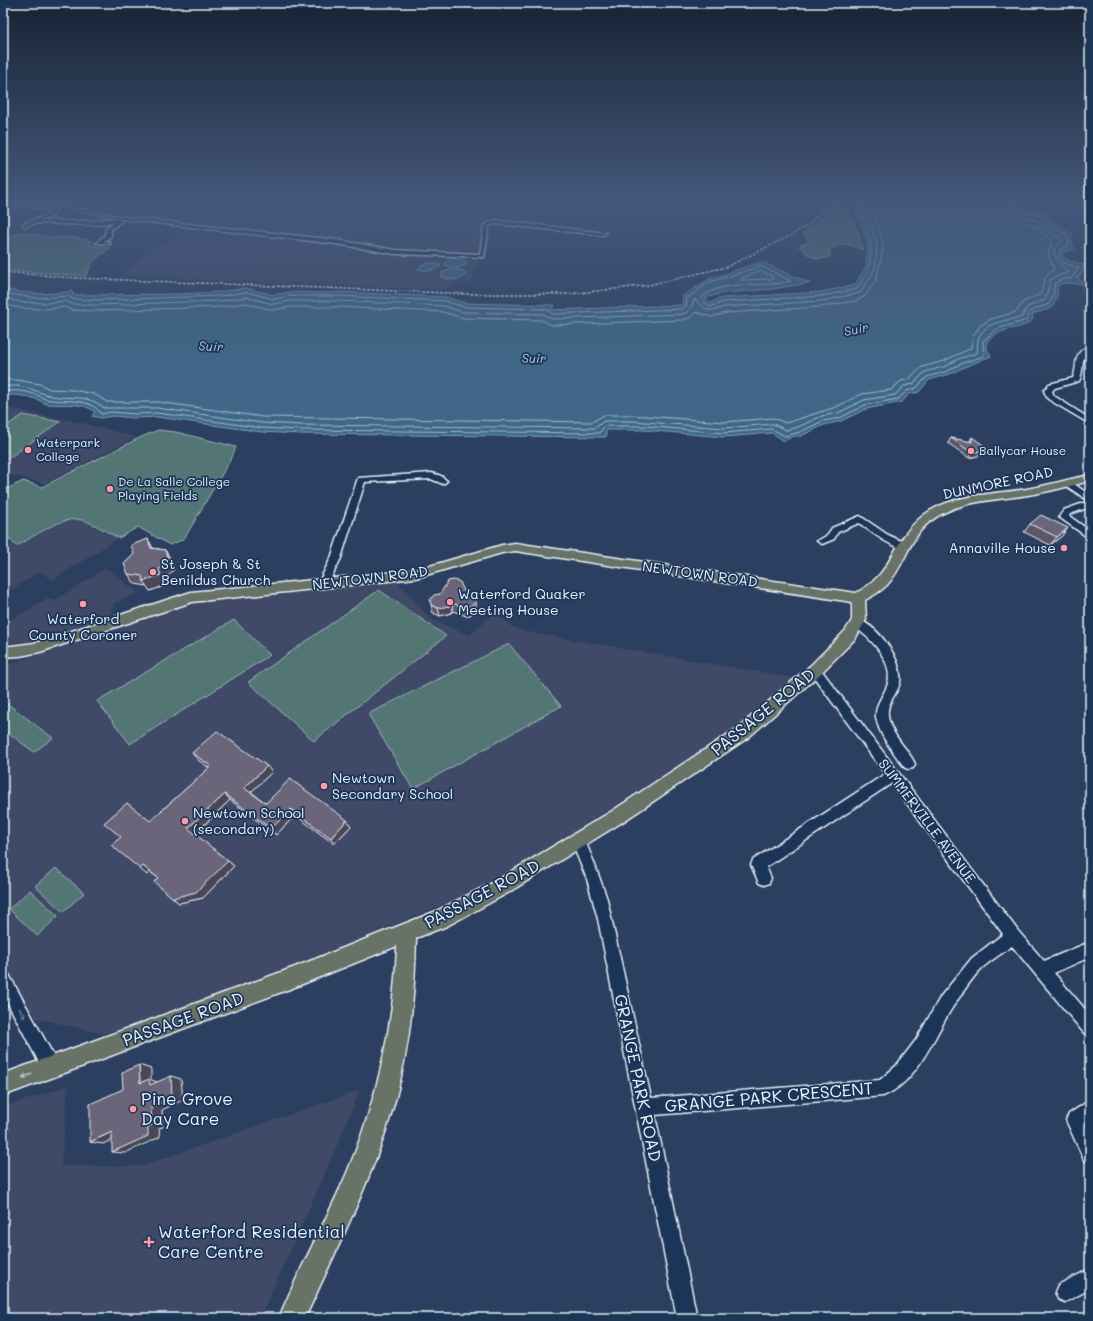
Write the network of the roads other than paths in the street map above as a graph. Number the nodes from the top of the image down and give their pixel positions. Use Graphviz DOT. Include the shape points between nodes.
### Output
graph roads {
  1 [pos="1090,348"];
  2 [pos="1088,419"];
  3 [pos="1090,478"];
  4 [pos="443,481"];
  5 [pos="1068,483"];
  6 [pos="1090,499"];
  7 [pos="1090,504"];
  8 [pos="1090,536"];
  9 [pos="822,541"];
  10 [pos="905,546"];
  11 [pos="323,584"];
  12 [pos="858,598"];
  13 [pos="857,623"];
  14 [pos="3,652"];
  15 [pos="815,670"];
  16 [pos="908,764"];
  17 [pos="893,775"];
  18 [pos="578,841"];
  19 [pos="764,878"];
  20 [pos="407,932"];
  21 [pos="1013,936"];
  22 [pos="1090,949"];
  23 [pos="1042,970"];
  24 [pos="3,978"];
  25 [pos="1090,1027"];
  26 [pos="51,1068"];
  27 [pos="3,1085"];
  28 [pos="645,1107"];
  29 [pos="1090,1109"];
  30 [pos="1090,1154"];
  31 [pos="1090,1279"];
  32 [pos="1065,1292"];
  33 [pos="292,1318"];
  34 [pos="687,1318"];
  1 -- 2 [label="street" via="1081,354 1076,379 1052,386 1048,391 1051,397"];
  3 -- 5 [label="main road, DUNMORE ROAD"];
  4 -- 11 [label="street" via="432,476 361,480 336,558"];
  5 -- 6 [label="street"];
  5 -- 10 [label="main road, DUNMORE ROAD" via="969,501 945,508 922,521"];
  7 -- 8 [label="street" via="1064,514 1067,520"];
  9 -- 10 [label="street" via="831,537 835,530 860,519 885,537"];
  10 -- 12 [label="main road, DUNMORE ROAD" via="886,580 873,591"];
  11 -- 12 [label="main road, NEWTOWN ROAD" via="423,572 502,548 519,547"];
  11 -- 14 [label="main road, NEWTOWN ROAD" via="191,597 35,648"];
  12 -- 13 [label="main road" via="860,613"];
  13 -- 15 [label="main road, PASSAGE ROAD" via="842,643"];
  13 -- 16 [label="street" via="881,640 893,669 894,682 882,706 882,718 887,731"];
  15 -- 17 [label="street, SUMMERVILLE AVENUE"];
  15 -- 18 [label="main road, PASSAGE ROAD" via="736,739"];
  17 -- 19 [label="street" via="758,865"];
  17 -- 21 [label="street, SUMMERVILLE AVENUE"];
  18 -- 20 [label="main road, PASSAGE ROAD" via="468,906"];
  18 -- 28 [label="street, GRANGE PARK ROAD" via="595,882"];
  20 -- 26 [label="main road, PASSAGE ROAD"];
  20 -- 33 [label="main road" via="404,994 385,1096 350,1190"];
  21 -- 23 [label="street, SUMMERVILLE AVENUE"];
  21 -- 28 [label="street, GRANGE PARK CRESCENT" via="977,963 947,1002 922,1046 902,1072 883,1088"];
  22 -- 23 [label="street"];
  23 -- 25 [label="street, SUMMERVILLE AVENUE"];
  24 -- 26 [label="street, one-way"];
  26 -- 27 [label="main road, PASSAGE ROAD, one-way"];
  28 -- 34 [label="street, GRANGE PARK ROAD"];
  29 -- 30 [label="street" via="1075,1120"];
  31 -- 32 [label="street"];
}
